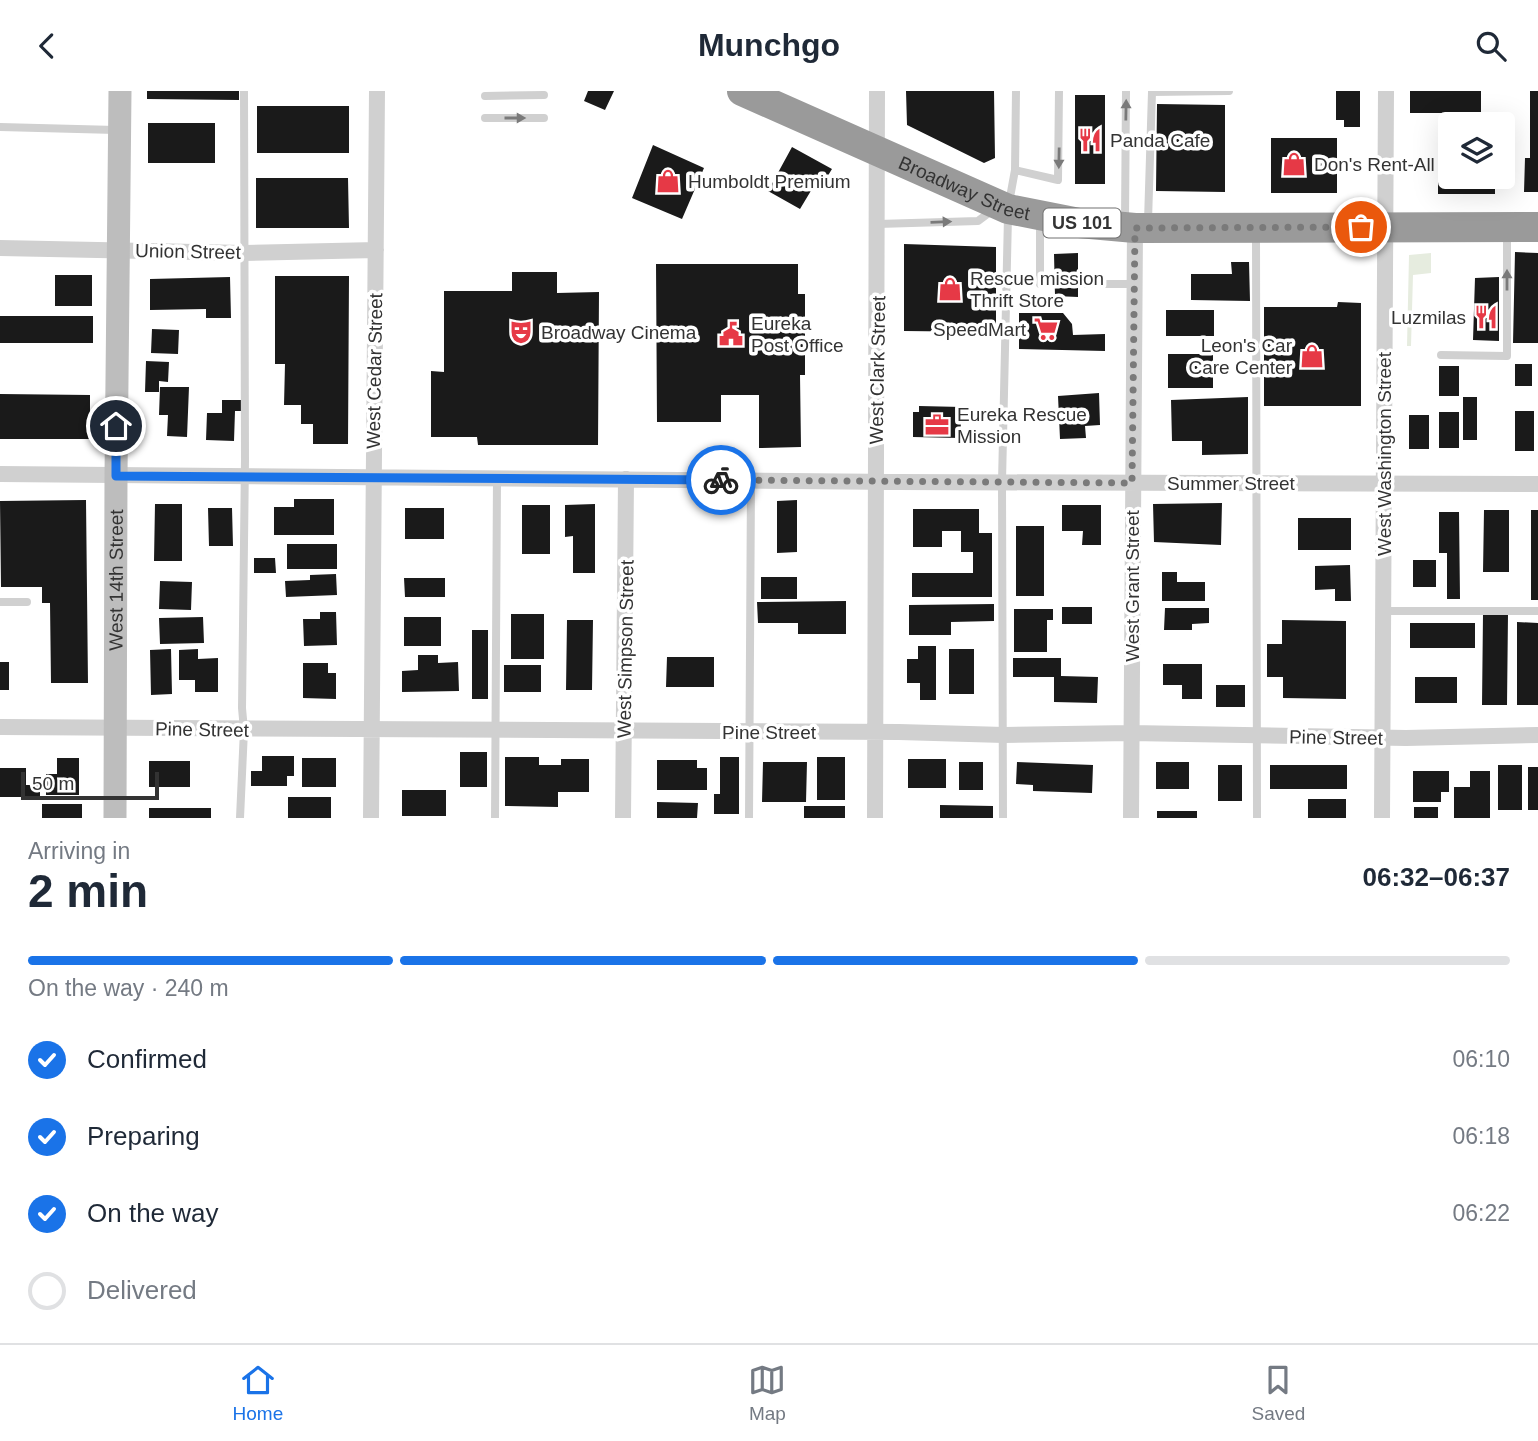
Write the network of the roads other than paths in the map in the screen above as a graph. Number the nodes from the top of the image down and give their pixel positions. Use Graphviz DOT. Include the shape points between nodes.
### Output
graph roads {
  1 [pos="120,91"];
  2 [pos="244,91"];
  3 [pos="377,91"];
  4 [pos="742,91"];
  5 [pos="877,91"];
  6 [pos="1016,91"];
  7 [pos="1059,91"];
  8 [pos="1126,91"];
  9 [pos="1230,91"];
  10 [pos="1386,91"];
  11 [pos="544,95"];
  12 [pos="485,96"];
  13 [pos="485,118"];
  14 [pos="544,118"];
  15 [pos="0,127"];
  16 [pos="119,130"];
  17 [pos="877,152"];
  18 [pos="1015,170"];
  19 [pos="1004,207"];
  20 [pos="1040,216"];
  21 [pos="878,224"];
  22 [pos="1256,227"];
  23 [pos="1507,227"];
  24 [pos="1538,227"];
  25 [pos="1136,228"];
  26 [pos="1385,228"];
  27 [pos="0,248"];
  28 [pos="119,249"];
  29 [pos="376,250"];
  30 [pos="244,253"];
  31 [pos="1134,284"];
  32 [pos="1441,355"];
  33 [pos="0,474"];
  34 [pos="116,476"];
  35 [pos="243,477"];
  36 [pos="374,477"];
  37 [pos="497,478"];
  38 [pos="626,479"];
  39 [pos="751,480"];
  40 [pos="876,482"];
  41 [pos="1002,482"];
  42 [pos="1132,483"];
  43 [pos="1384,483"];
  44 [pos="1258,484"];
  45 [pos="1538,484"];
  46 [pos="0,602"];
  47 [pos="27,602"];
  48 [pos="1383,611"];
  49 [pos="1538,611"];
  50 [pos="0,727"];
  51 [pos="116,728"];
  52 [pos="372,729"];
  53 [pos="244,730"];
  54 [pos="497,731"];
  55 [pos="624,731"];
  56 [pos="876,731"];
  57 [pos="750,732"];
  58 [pos="1131,733"];
  59 [pos="1003,735"];
  60 [pos="1538,735"];
  61 [pos="1258,736"];
  62 [pos="1382,737"];
  63 [pos="115,818"];
  64 [pos="240,818"];
  65 [pos="371,818"];
  66 [pos="495,818"];
  67 [pos="623,818"];
  68 [pos="749,818"];
  69 [pos="875,818"];
  70 [pos="1003,818"];
  71 [pos="1131,818"];
  72 [pos="1257,818"];
  73 [pos="1382,818"];
  1 -- 16 [label="street, West 14th Street"];
  2 -- 30 [label="lane"];
  3 -- 29 [label="street, West Cedar Street"];
  4 -- 17 [label="highway, Broadway Street / US 101"];
  5 -- 17 [label="street, West Clark Street"];
  6 -- 18 [label="lane"];
  7 -- 18 [label="lane, one-way" via="1058,180"];
  25 -- 8 [label="lane, one-way"];
  9 -- 25 [label="lane" via="1152,92"];
  10 -- 26 [label="street, West Washington Street"];
  11 -- 12 [label="lane"];
  13 -- 14 [label="lane, one-way"];
  15 -- 16 [label="lane"];
  16 -- 28 [label="street, West 14th Street"];
  17 -- 19 [label="highway, Broadway Street / US 101"];
  17 -- 21 [label="street, West Clark Street"];
  18 -- 19 [label="lane"];
  19 -- 20 [label="highway, Broadway Street / US 101"];
  21 -- 19 [label="lane, one-way" via="978,221"];
  19 -- 41 [label="lane"];
  20 -- 25 [label="highway, Broadway Street / US 101"];
  20 -- 31 [label="lane" via="1040,284"];
  21 -- 40 [label="street, West Clark Street"];
  22 -- 25 [label="highway, Broadway Street / US 101"];
  22 -- 26 [label="highway, Broadway Street / US 101"];
  22 -- 44 [label="lane"];
  23 -- 24 [label="highway, Broadway Street / US 101"];
  23 -- 26 [label="highway, Broadway Street / US 101"];
  32 -- 23 [label="lane, one-way" via="1507,356"];
  25 -- 31 [label="street, West Grant Street"];
  26 -- 43 [label="street, West Washington Street"];
  27 -- 28 [label="street, Union Street"];
  28 -- 30 [label="street, Union Street"];
  28 -- 34 [label="street, West 14th Street"];
  29 -- 30 [label="street, Union Street"];
  29 -- 36 [label="street, West Cedar Street"];
  30 -- 35 [label="lane"];
  31 -- 42 [label="street, West Grant Street"];
  33 -- 34 [label="street, Summer Street"];
  34 -- 35 [label="street, Summer Street"];
  34 -- 51 [label="street, West 14th Street"];
  35 -- 36 [label="street, Summer Street"];
  35 -- 53 [label="lane"];
  36 -- 37 [label="street, Summer Street"];
  36 -- 52 [label="street, West Cedar Street"];
  37 -- 38 [label="street, Summer Street"];
  37 -- 54 [label="lane"];
  38 -- 39 [label="street, Summer Street"];
  38 -- 55 [label="street, West Simpson Street"];
  39 -- 40 [label="street, Summer Street"];
  39 -- 57 [label="lane"];
  40 -- 41 [label="street, Summer Street"];
  40 -- 56 [label="street, West Clark Street"];
  41 -- 42 [label="street, Summer Street"];
  41 -- 59 [label="lane"];
  42 -- 44 [label="street, Summer Street"];
  42 -- 58 [label="street, West Grant Street"];
  43 -- 44 [label="street, Summer Street"];
  43 -- 45 [label="street, Summer Street"];
  43 -- 48 [label="street, West Washington Street"];
  44 -- 61 [label="lane"];
  46 -- 47 [label="lane"];
  48 -- 49 [label="lane"];
  48 -- 62 [label="street, West Washington Street"];
  50 -- 51 [label="street, Pine Street"];
  51 -- 53 [label="street, Pine Street"];
  51 -- 63 [label="street, West 14th Street"];
  52 -- 53 [label="street, Pine Street"];
  52 -- 54 [label="street, Pine Street"];
  52 -- 65 [label="street, West Cedar Street"];
  53 -- 64 [label="lane"];
  54 -- 55 [label="street, Pine Street"];
  54 -- 66 [label="lane"];
  55 -- 57 [label="street, Pine Street"];
  55 -- 67 [label="street, West Simpson Street"];
  56 -- 57 [label="street, Pine Street"];
  56 -- 59 [label="street, Pine Street"];
  56 -- 69 [label="street, West Clark Street"];
  57 -- 68 [label="lane"];
  58 -- 59 [label="street, Pine Street"];
  58 -- 61 [label="street, Pine Street"];
  58 -- 71 [label="street, West Grant Street"];
  59 -- 70 [label="lane"];
  60 -- 62 [label="street, Pine Street"];
  61 -- 62 [label="street, Pine Street"];
  61 -- 72 [label="lane"];
  62 -- 73 [label="street, West Washington Street"];
}
